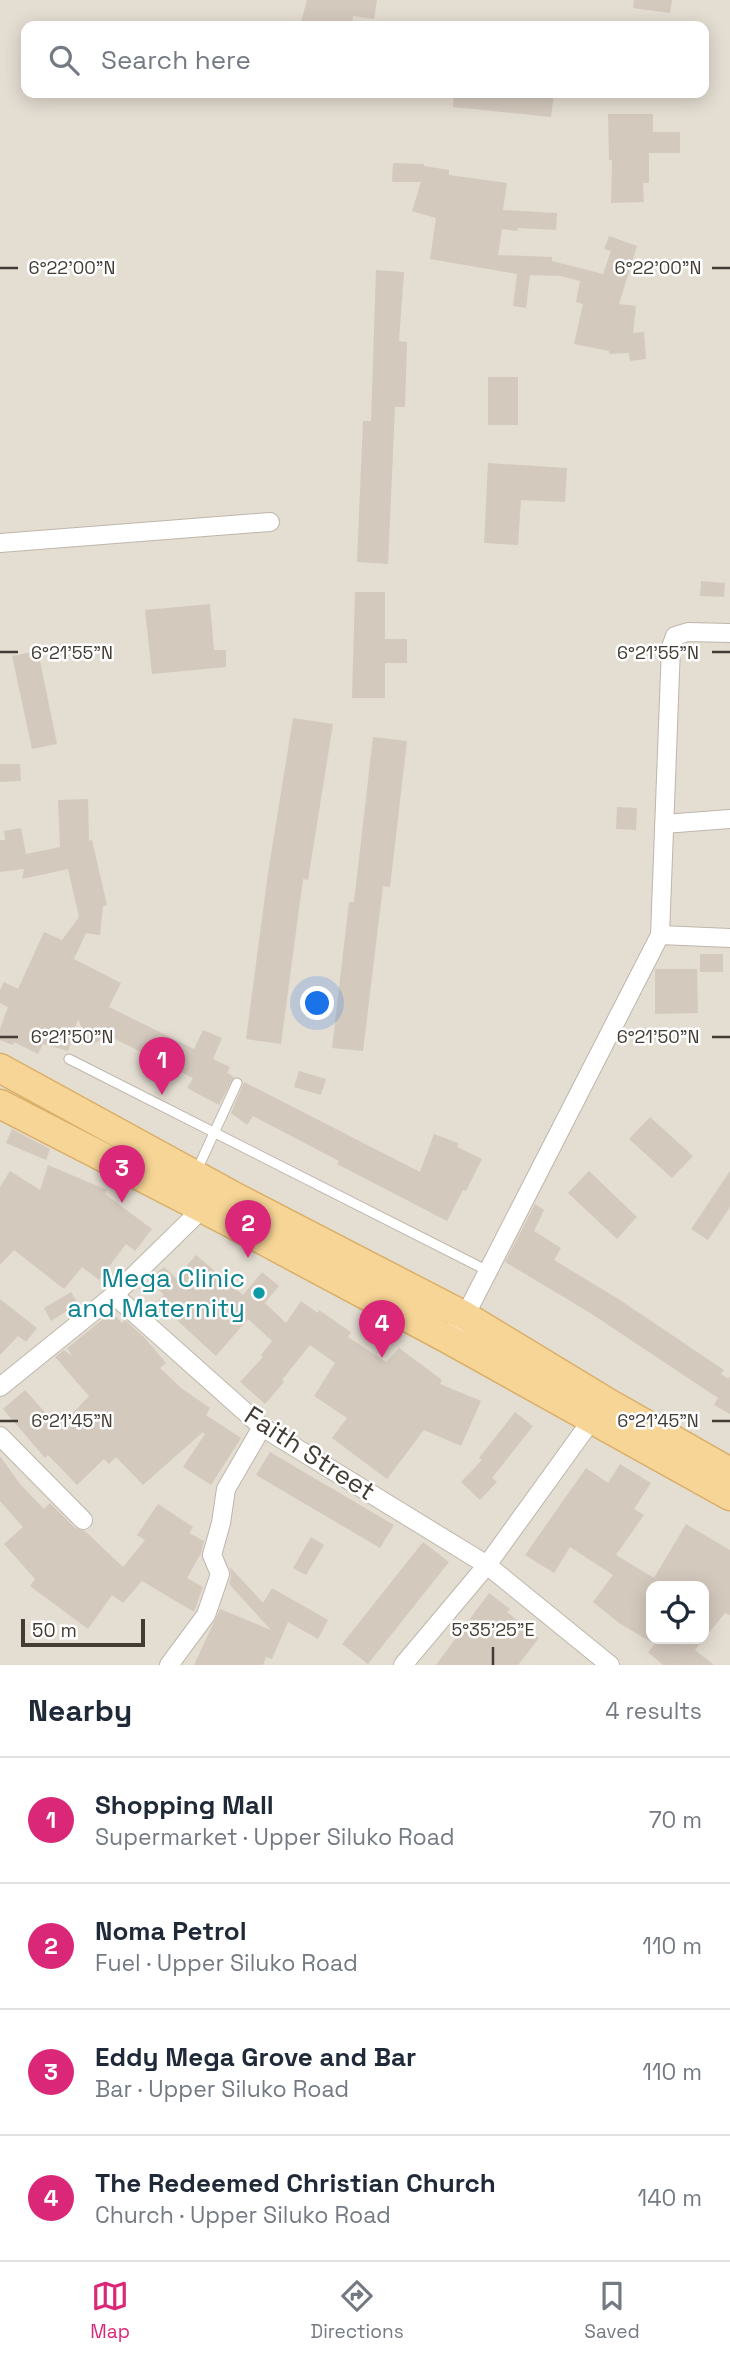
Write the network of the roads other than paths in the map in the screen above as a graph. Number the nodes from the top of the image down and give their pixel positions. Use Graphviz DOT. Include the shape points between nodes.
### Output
graph roads {
  1 [pos="270,522"];
  2 [pos="0,543"];
  3 [pos="730,633"];
  4 [pos="730,819"];
  5 [pos="664,824"];
  6 [pos="660,935"];
  7 [pos="730,938"];
  8 [pos="69,1059"];
  9 [pos="0,1068"];
  10 [pos="237,1083"];
  11 [pos="0,1104"];
  12 [pos="214,1134"];
  13 [pos="194,1175"];
  14 [pos="203,1208"];
  15 [pos="488,1271"];
  16 [pos="114,1296"];
  17 [pos="465,1316"];
  18 [pos="448,1339"];
  19 [pos="0,1387"];
  20 [pos="591,1420"];
  21 [pos="262,1427"];
  22 [pos="0,1436"];
  23 [pos="730,1472"];
  24 [pos="730,1496"];
  25 [pos="83,1520"];
  26 [pos="487,1565"];
  27 [pos="169,1665"];
  28 [pos="404,1665"];
  29 [pos="610,1665"];
  1 -- 2 [label="street"];
  3 -- 5 [label="street" via="681,633 671,647"];
  4 -- 5 [label="street"];
  5 -- 6 [label="street"];
  6 -- 7 [label="street"];
  6 -- 15 [label="street"];
  8 -- 12 [label="lane"];
  9 -- 13 [label="main road"];
  10 -- 12 [label="lane"];
  11 -- 14 [label="main road"];
  12 -- 13 [label="lane"];
  12 -- 15 [label="lane"];
  13 -- 17 [label="main road"];
  14 -- 16 [label="street"];
  14 -- 18 [label="main road"];
  15 -- 17 [label="street"];
  16 -- 19 [label="street"];
  16 -- 21 [label="street, Faith Street"];
  17 -- 18 [label="street"];
  17 -- 23 [label="main road"];
  18 -- 20 [label="main road"];
  20 -- 24 [label="main road"];
  20 -- 26 [label="street"];
  21 -- 26 [label="street, Faith Street"];
  21 -- 27 [label="street" via="226,1489 212,1555 220,1574 206,1615"];
  22 -- 25 [label="street"];
  26 -- 28 [label="street"];
  26 -- 29 [label="street, Faith Street"];
}
